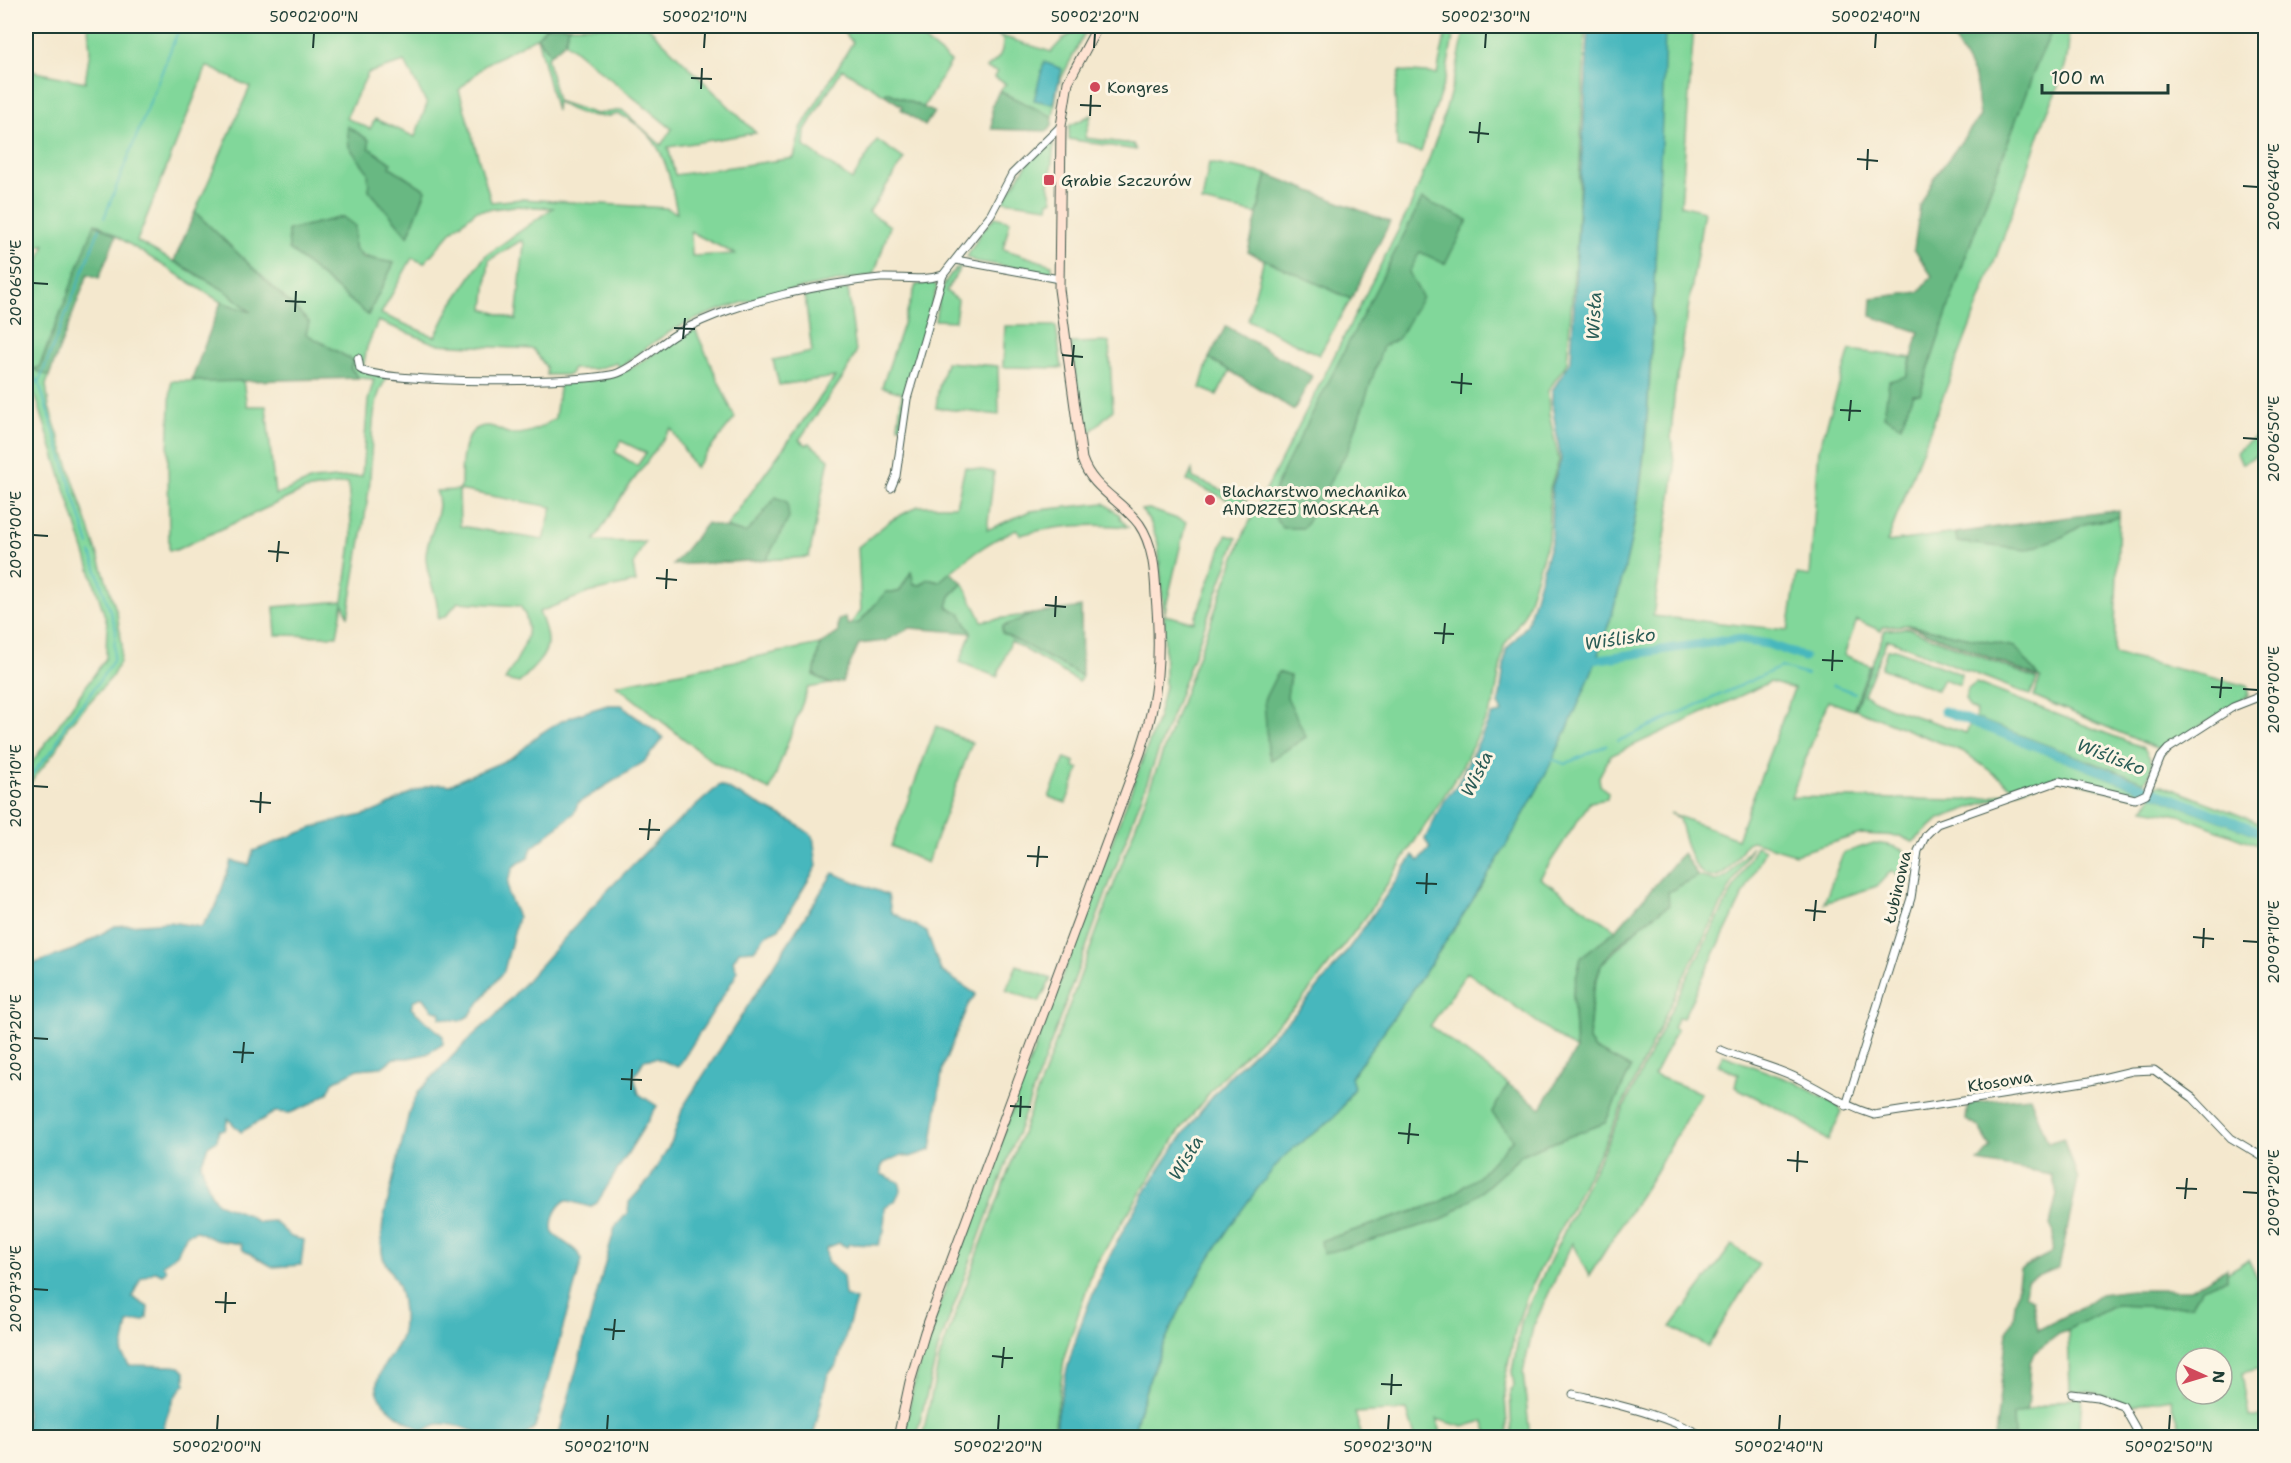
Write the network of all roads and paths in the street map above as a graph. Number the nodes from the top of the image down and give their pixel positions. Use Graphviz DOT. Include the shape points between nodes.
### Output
graph roads {
  1 [pos="1098,26"];
  2 [pos="1061,126"];
  3 [pos="956,260"];
  4 [pos="943,275"];
  5 [pos="1059,279"];
  6 [pos="358,358"];
  7 [pos="891,488"];
  8 [pos="2265,694"];
  9 [pos="1720,1050"];
  10 [pos="1845,1106"];
  11 [pos="2265,1159"];
  12 [pos="1573,1394"];
  13 [pos="2072,1394"];
  14 [pos="898,1437"];
  15 [pos="1707,1437"];
  16 [pos="2138,1437"];
  1 -- 2 [label="street" via="1068,82"];
  2 -- 3 [label="street" via="1012,174 990,214"];
  2 -- 5 [label="street"];
  3 -- 4 [label="street"];
  3 -- 5 [label="street"];
  4 -- 6 [label="street" via="920,280 869,279 763,300 683,330 628,368 596,378 477,380 385,376 360,369"];
  4 -- 7 [label="street" via="907,399"];
  5 -- 14 [label="street" via="1082,459 1090,478 1138,524 1152,555 1159,635 1158,681 1140,753 932,1311"];
  8 -- 10 [label="street, Łubinowa" via="2233,707 2161,757 2146,794 2135,799 2059,781 1936,824 1918,851 1911,898"];
  9 -- 10 [label="street, Kłosowa" via="1801,1080"];
  10 -- 11 [label="street, Kłosowa" via="1874,1115 2154,1070 2193,1098 2231,1138"];
  12 -- 15 [label="street" via="1634,1409"];
  13 -- 16 [label="street" via="2098,1397 2123,1406"];
}
